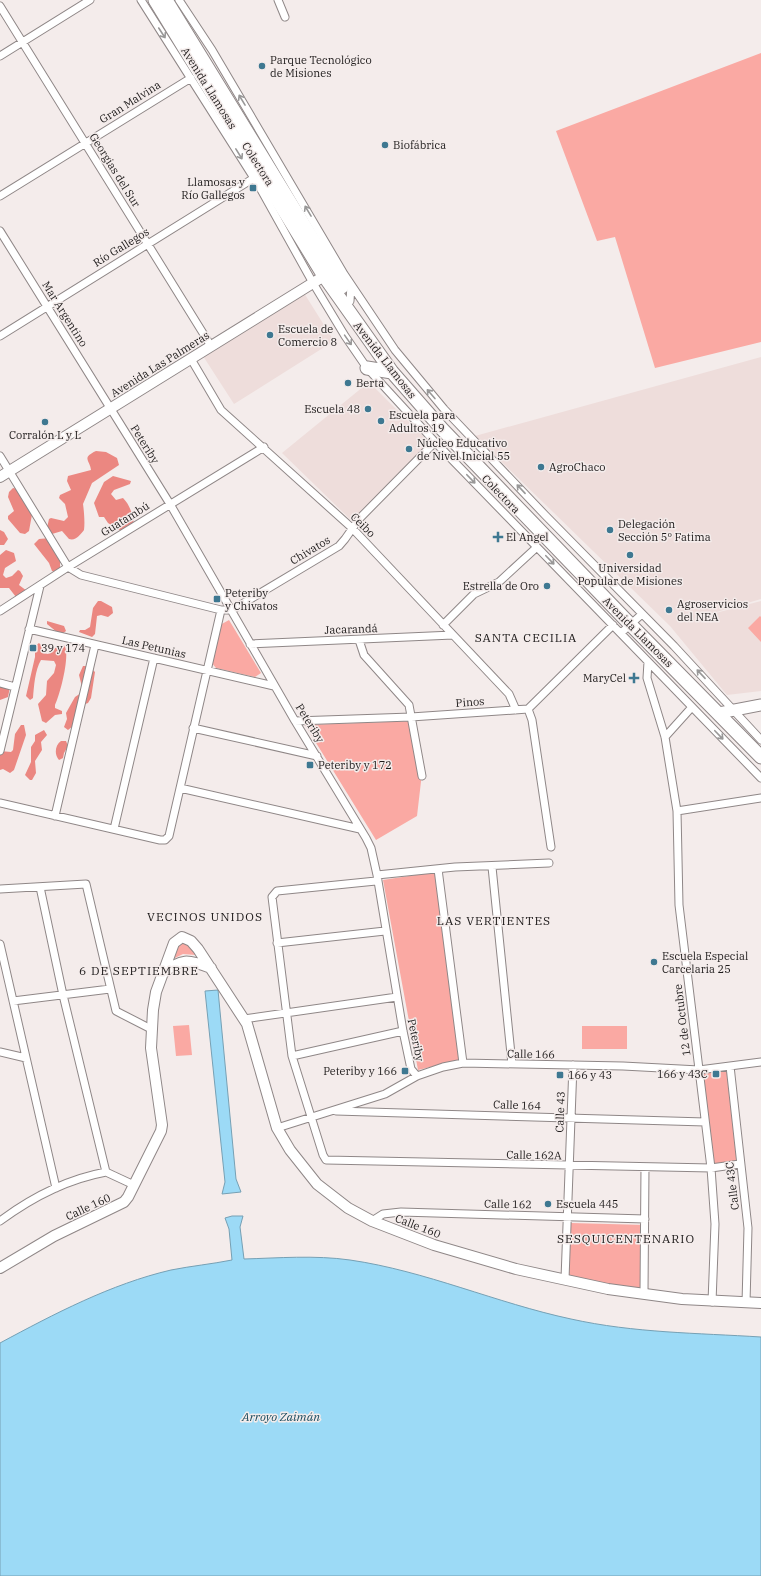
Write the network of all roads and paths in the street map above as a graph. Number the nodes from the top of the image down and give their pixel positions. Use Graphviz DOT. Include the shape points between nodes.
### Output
graph roads {
  1 [pos="90,0"];
  2 [pos="141,0"];
  3 [pos="155,0"];
  4 [pos="166,0"];
  5 [pos="178,0"];
  6 [pos="278,0"];
  7 [pos="0,6"];
  8 [pos="285,17"];
  9 [pos="23,42"];
  10 [pos="0,56"];
  11 [pos="191,78"];
  12 [pos="85,143"];
  13 [pos="254,178"];
  14 [pos="0,196"];
  15 [pos="0,231"];
  16 [pos="148,243"];
  17 [pos="315,253"];
  18 [pos="332,271"];
  19 [pos="313,283"];
  20 [pos="351,284"];
  21 [pos="350,300"];
  22 [pos="46,305"];
  23 [pos="0,336"];
  24 [pos="211,346"];
  25 [pos="190,359"];
  26 [pos="367,368"];
  27 [pos="392,372"];
  28 [pos="110,409"];
  29 [pos="435,442"];
  30 [pos="264,447"];
  31 [pos="0,456"];
  32 [pos="494,466"];
  33 [pos="9,471"];
  34 [pos="0,477"];
  35 [pos="170,504"];
  36 [pos="352,528"];
  37 [pos="537,547"];
  38 [pos="68,567"];
  39 [pos="40,586"];
  40 [pos="221,610"];
  41 [pos="232,610"];
  42 [pos="0,611"];
  43 [pos="633,619"];
  44 [pos="443,625"];
  45 [pos="613,625"];
  46 [pos="28,629"];
  47 [pos="453,635"];
  48 [pos="359,640"];
  49 [pos="95,644"];
  50 [pos="250,644"];
  51 [pos="154,658"];
  52 [pos="648,662"];
  53 [pos="207,670"];
  54 [pos="0,683"];
  55 [pos="274,686"];
  56 [pos="15,687"];
  57 [pos="761,705"];
  58 [pos="692,707"];
  59 [pos="528,709"];
  60 [pos="516,710"];
  61 [pos="726,711"];
  62 [pos="411,717"];
  63 [pos="295,721"];
  64 [pos="193,728"];
  65 [pos="665,737"];
  66 [pos="761,740"];
  67 [pos="1,742"];
  68 [pos="761,747"];
  69 [pos="0,751"];
  70 [pos="317,756"];
  71 [pos="761,757"];
  72 [pos="422,776"];
  73 [pos="761,778"];
  74 [pos="180,788"];
  75 [pos="761,798"];
  76 [pos="0,803"];
  77 [pos="677,811"];
  78 [pos="55,816"];
  79 [pos="114,829"];
  80 [pos="360,829"];
  81 [pos="551,847"];
  82 [pos="549,863"];
  83 [pos="492,867"];
  84 [pos="438,869"];
  85 [pos="376,878"];
  86 [pos="40,887"];
  87 [pos="0,889"];
  88 [pos="385,931"];
  89 [pos="276,943"];
  90 [pos="0,944"];
  91 [pos="211,968"];
  92 [pos="162,974"];
  93 [pos="110,990"];
  94 [pos="64,995"];
  95 [pos="397,997"];
  96 [pos="12,1001"];
  97 [pos="286,1013"];
  98 [pos="244,1019"];
  99 [pos="151,1029"];
  100 [pos="403,1031"];
  101 [pos="0,1052"];
  102 [pos="292,1056"];
  103 [pos="26,1058"];
  104 [pos="761,1062"];
  105 [pos="462,1063"];
  106 [pos="512,1064"];
  107 [pos="573,1065"];
  108 [pos="730,1066"];
  109 [pos="699,1070"];
  110 [pos="417,1076"];
  111 [pos="329,1111"];
  112 [pos="310,1117"];
  113 [pos="570,1118"];
  114 [pos="705,1122"];
  115 [pos="277,1128"];
  116 [pos="740,1164"];
  117 [pos="570,1166"];
  118 [pos="645,1167"];
  119 [pos="712,1168"];
  120 [pos="106,1172"];
  121 [pos="134,1185"];
  122 [pos="56,1188"];
  123 [pos="568,1217"];
  124 [pos="645,1219"];
  125 [pos="0,1221"];
  126 [pos="372,1221"];
  127 [pos="0,1268"];
  128 [pos="565,1279"];
  129 [pos="644,1293"];
  130 [pos="712,1302"];
  131 [pos="761,1303"];
  132 [pos="746,1304"];
  1 -- 9 [label="street"];
  2 -- 11 [label="street, Colectora, one-way"];
  3 -- 17 [label="highway, Avenida Llamosas"];
  4 -- 17 [label="highway, Avenida Llamosas"];
  17 -- 5 [label="street, Colectora, one-way" via="212,50"];
  6 -- 8 [label="street"];
  7 -- 9 [label="street, Georgias del Sur"];
  9 -- 10 [label="street"];
  9 -- 12 [label="street, Georgias del Sur"];
  11 -- 12 [label="street, Gran Malvina"];
  11 -- 13 [label="street, Colectora, one-way"];
  12 -- 14 [label="street, Gran Malvina"];
  12 -- 16 [label="street, Georgias del Sur"];
  13 -- 16 [label="street, Río Gallegos"];
  13 -- 17 [label="street, Colectora"];
  15 -- 22 [label="street, Mar Argentino"];
  16 -- 22 [label="street, Río Gallegos"];
  16 -- 24 [label="street, Georgias del Sur"];
  17 -- 18 [label="highway, Avenida Llamosas"];
  17 -- 19 [label="street, Colectora"];
  18 -- 19 [label="main road, Avenida Las Palmeras"];
  18 -- 20 [label="street, Colectora"];
  18 -- 21 [label="highway, Avenida Llamosas"];
  18 -- 27 [label="highway, Avenida Llamosas"];
  19 -- 24 [label="main road, Avenida Las Palmeras"];
  19 -- 26 [label="street, Colectora, one-way" via="344,336"];
  20 -- 21 [label="street"];
  32 -- 20 [label="street, Colectora, one-way" via="395,350"];
  21 -- 32 [label="highway, Avenida Llamosas" via="397,368 450,428"];
  22 -- 23 [label="street, Río Gallegos"];
  22 -- 28 [label="street, Mar Argentino"];
  24 -- 25 [label="main road, Avenida Las Palmeras"];
  25 -- 28 [label="main road, Avenida Las Palmeras"];
  25 -- 30 [label="street, Ceibo" via="221,410"];
  26 -- 27 [label="highway"];
  26 -- 29 [label="street, Colectora"];
  27 -- 43 [label="highway, Avenida Llamosas" via="442,429"];
  28 -- 33 [label="main road, Avenida Las Palmeras"];
  28 -- 35 [label="street, Peteriby"];
  29 -- 36 [label="street, Chivatos"];
  29 -- 37 [label="street, Colectora, one-way"];
  30 -- 35 [label="street, Guatambú"];
  30 -- 36 [label="street, Ceibo"];
  31 -- 33 [label="street"];
  43 -- 32 [label="highway, Avenida Llamosas, one-way"];
  33 -- 34 [label="main road, Avenida Las Palmeras"];
  33 -- 38 [label="street"];
  35 -- 38 [label="street, Guatambú"];
  35 -- 41 [label="street, Peteriby"];
  36 -- 41 [label="street, Chivatos" via="339,546"];
  36 -- 44 [label="street, Ceibo"];
  37 -- 44 [label="street" via="507,576 474,594"];
  37 -- 45 [label="street, Colectora, one-way"];
  38 -- 39 [label="street, Guatambú"];
  38 -- 40 [label="street" via="81,575"];
  39 -- 42 [label="street, Guatambú"];
  39 -- 46 [label="street"];
  40 -- 41 [label="street"];
  40 -- 53 [label="street"];
  41 -- 50 [label="street, Peteriby"];
  43 -- 45 [label="street, Colectora"];
  43 -- 52 [label="street, Colectora"];
  43 -- 61 [label="highway, Avenida Llamosas"];
  44 -- 47 [label="street, Ceibo"];
  45 -- 59 [label="street"];
  46 -- 49 [label="street, Las Petunias"];
  46 -- 56 [label="street"];
  47 -- 48 [label="street, Jacarandá"];
  47 -- 60 [label="street, Ceibo" via="509,694"];
  48 -- 50 [label="street, Jacarandá"];
  48 -- 62 [label="street" via="364,655 410,705"];
  49 -- 51 [label="street, Las Petunias"];
  49 -- 78 [label="street"];
  50 -- 55 [label="street, Peteriby"];
  51 -- 53 [label="street, Las Petunias"];
  51 -- 79 [label="street"];
  52 -- 58 [label="street, Colectora"];
  52 -- 65 [label="street, 12 de Octubre" via="648,682"];
  53 -- 55 [label="street, Las Petunias"];
  53 -- 64 [label="street"];
  54 -- 56 [label="street"];
  55 -- 63 [label="street, Peteriby"];
  56 -- 67 [label="street"];
  57 -- 61 [label="main road"];
  58 -- 61 [label="street" via="709,712"];
  58 -- 65 [label="street"];
  58 -- 73 [label="street, Colectora, one-way"];
  59 -- 60 [label="street, Pinos"];
  59 -- 81 [label="street" via="532,720"];
  60 -- 62 [label="street, Pinos"];
  61 -- 66 [label="street"];
  61 -- 68 [label="highway, Avenida Llamosas"];
  61 -- 71 [label="highway, Avenida Llamosas"];
  62 -- 63 [label="street, Pinos"];
  62 -- 72 [label="street"];
  63 -- 70 [label="street, Peteriby"];
  64 -- 70 [label="street"];
  64 -- 74 [label="street"];
  65 -- 77 [label="street, 12 de Octubre"];
  67 -- 69 [label="street"];
  70 -- 80 [label="street, Peteriby"];
  74 -- 79 [label="street" via="169,836 165,840"];
  74 -- 80 [label="street"];
  75 -- 77 [label="street"];
  76 -- 78 [label="street"];
  77 -- 109 [label="street, 12 de Octubre" via="679,905"];
  78 -- 79 [label="street"];
  80 -- 85 [label="street, Peteriby" via="371,848"];
  82 -- 83 [label="street"];
  83 -- 84 [label="street"];
  83 -- 106 [label="street"];
  84 -- 85 [label="street"];
  84 -- 105 [label="street"];
  85 -- 88 [label="street, Peteriby"];
  85 -- 89 [label="street" via="277,891 272,897"];
  86 -- 87 [label="street"];
  86 -- 93 [label="street" via="86,884"];
  86 -- 94 [label="street"];
  88 -- 89 [label="street"];
  88 -- 95 [label="street, Peteriby"];
  89 -- 97 [label="street"];
  90 -- 96 [label="street"];
  91 -- 92 [label="main road" via="194,961 184,961"];
  91 -- 92 [label="main road, Calle 160" via="191,941 182,937 174,943"];
  91 -- 98 [label="main road, Calle 160"];
  92 -- 99 [label="main road, Calle 160" via="156,992"];
  93 -- 94 [label="street"];
  93 -- 99 [label="street" via="116,1011"];
  94 -- 96 [label="street"];
  94 -- 120 [label="street"];
  95 -- 97 [label="street"];
  95 -- 100 [label="street, Peteriby"];
  96 -- 103 [label="street"];
  97 -- 98 [label="street"];
  97 -- 102 [label="street"];
  98 -- 115 [label="main road, Calle 160" via="251,1035"];
  99 -- 121 [label="main road, Calle 160" via="154,1074 162,1125 159,1137"];
  100 -- 102 [label="street"];
  100 -- 110 [label="street, Peteriby" via="411,1069"];
  101 -- 103 [label="street"];
  102 -- 112 [label="street"];
  103 -- 122 [label="street"];
  104 -- 108 [label="street, Calle 166"];
  105 -- 106 [label="street, Calle 166"];
  105 -- 110 [label="street, Calle 166"];
  106 -- 107 [label="street, Calle 166"];
  107 -- 109 [label="street, Calle 166"];
  107 -- 113 [label="street, Calle 43"];
  108 -- 109 [label="street, Calle 166"];
  108 -- 116 [label="street, Calle 43C"];
  109 -- 114 [label="street, 12 de Octubre"];
  110 -- 111 [label="street, Calle 166" via="385,1094"];
  111 -- 112 [label="street, Calle 166"];
  111 -- 113 [label="street, Calle 164"];
  112 -- 115 [label="street, Calle 166"];
  112 -- 117 [label="street, Calle 162A" via="326,1160"];
  113 -- 114 [label="street, Calle 164"];
  113 -- 117 [label="street, Calle 43"];
  114 -- 119 [label="street, 12 de Octubre"];
  115 -- 126 [label="main road, Calle 160" via="290,1150 317,1184 348,1208"];
  116 -- 119 [label="street, Calle 162A"];
  116 -- 132 [label="street, Calle 43C" via="748,1228"];
  117 -- 118 [label="street, Calle 162A"];
  117 -- 123 [label="street, Calle 43"];
  118 -- 119 [label="street, Calle 162A"];
  118 -- 124 [label="street"];
  119 -- 130 [label="street, 12 de Octubre" via="715,1224"];
  120 -- 121 [label="street"];
  120 -- 122 [label="street"];
  121 -- 127 [label="main road, Calle 160" via="128,1197 117,1206 54,1236"];
  122 -- 125 [label="street"];
  123 -- 124 [label="street, Calle 162"];
  123 -- 126 [label="street, Calle 162" via="402,1212 383,1214"];
  123 -- 128 [label="street, Calle 43"];
  124 -- 129 [label="street"];
  126 -- 128 [label="main road, Calle 160" via="470,1256"];
  128 -- 129 [label="main road, Calle 160" via="608,1289"];
  129 -- 130 [label="main road, Calle 160"];
  130 -- 132 [label="main road, Calle 160"];
  131 -- 132 [label="main road, Calle 160"];
}
